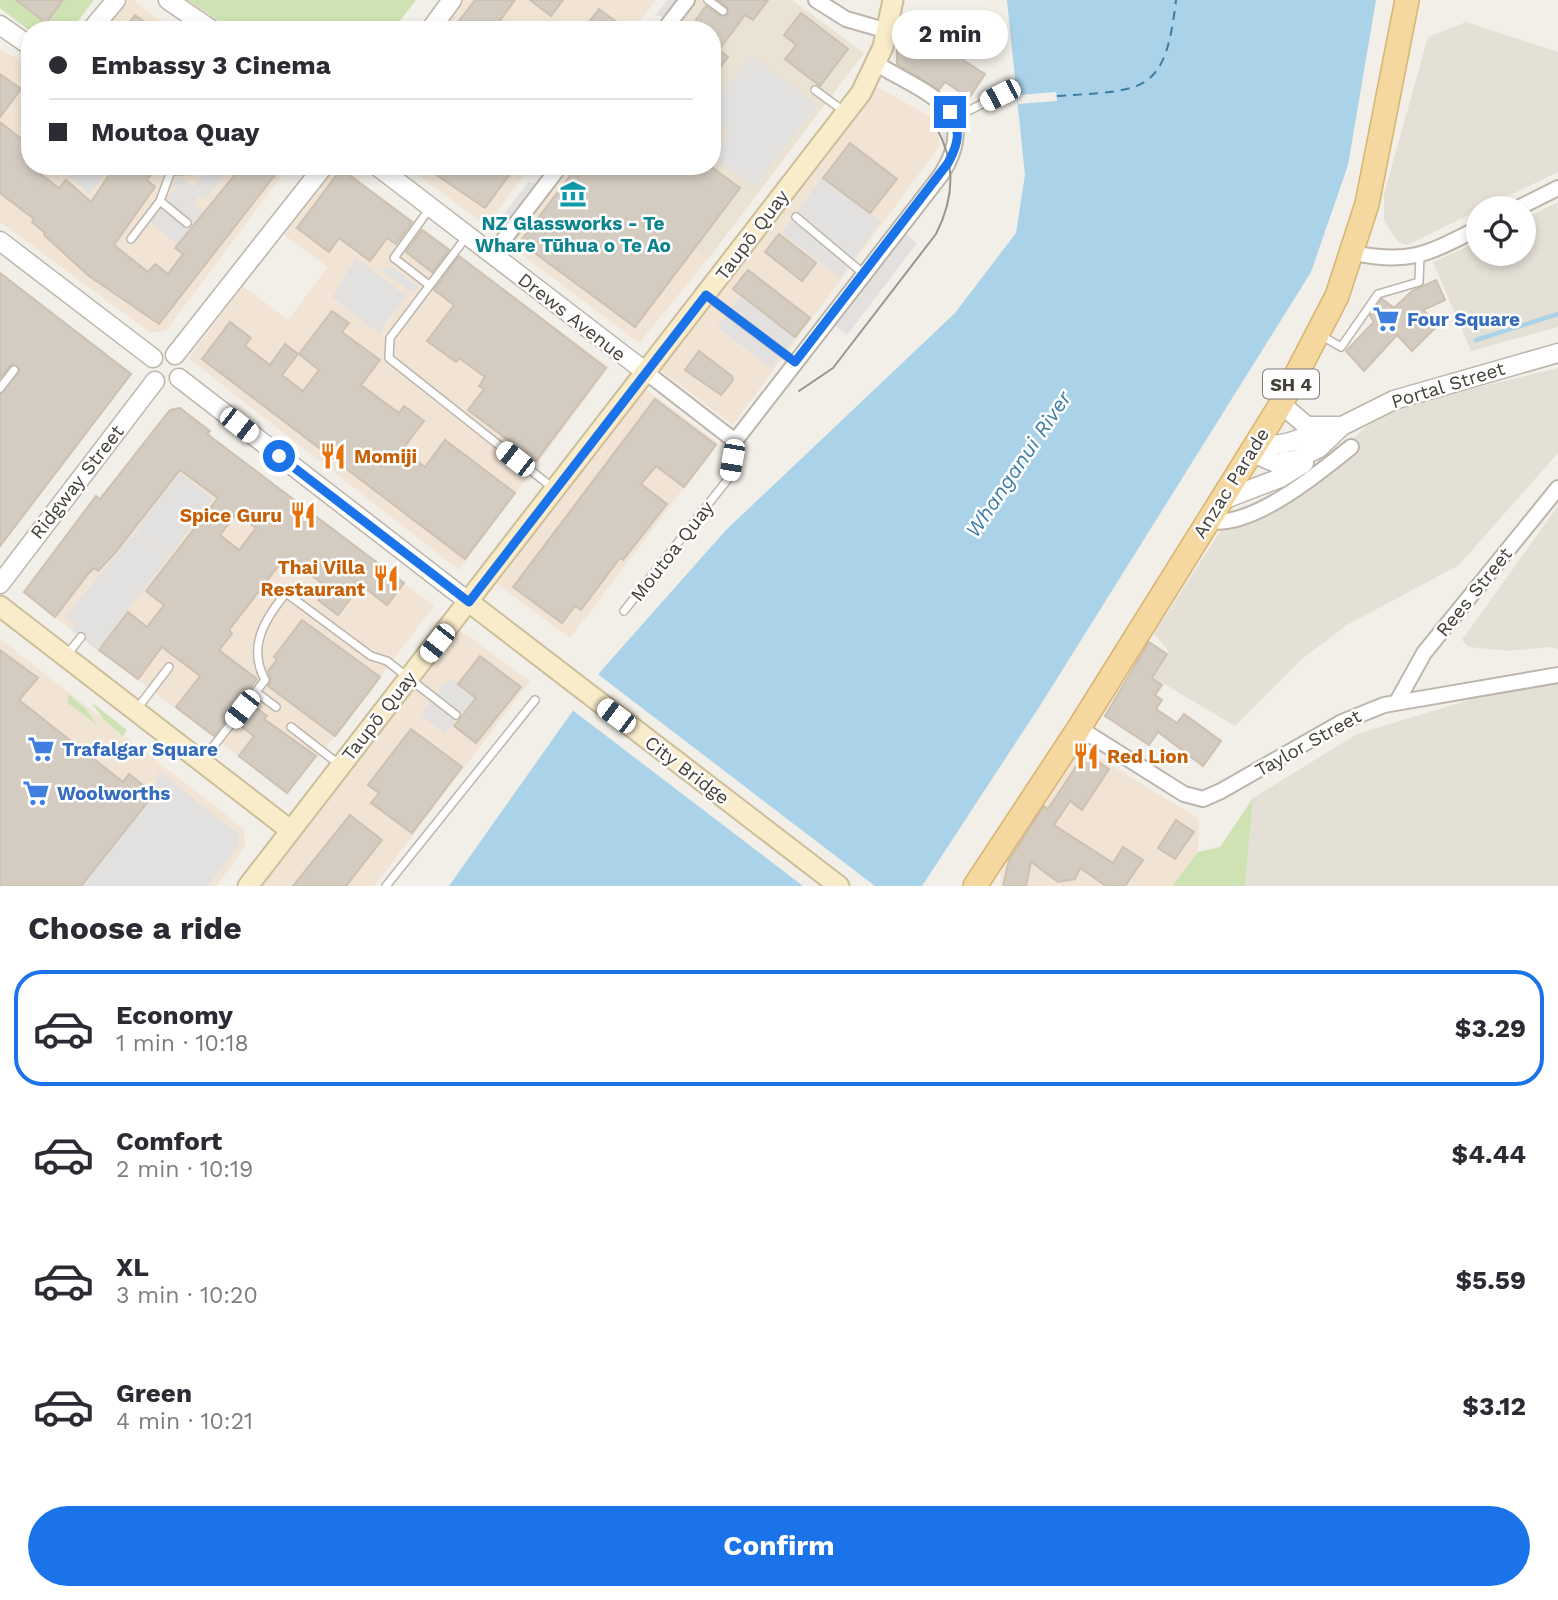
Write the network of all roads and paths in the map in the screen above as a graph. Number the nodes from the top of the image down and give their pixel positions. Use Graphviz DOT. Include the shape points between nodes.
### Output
graph roads {
  1 [pos="116,0"];
  2 [pos="168,0"];
  3 [pos="452,0"];
  4 [pos="687,0"];
  5 [pos="708,0"];
  6 [pos="816,0"];
  7 [pos="893,0"];
  8 [pos="1407,0"];
  9 [pos="723,11"];
  10 [pos="98,21"];
  11 [pos="199,21"];
  12 [pos="437,21"];
  13 [pos="671,21"];
  14 [pos="0,25"];
  15 [pos="888,30"];
  16 [pos="21,40"];
  17 [pos="877,64"];
  18 [pos="815,90"];
  19 [pos="1000,95"];
  20 [pos="846,112"];
  21 [pos="954,118"];
  22 [pos="170,175"];
  23 [pos="317,175"];
  24 [pos="389,175"];
  25 [pos="553,175"];
  26 [pos="1558,188"];
  27 [pos="1536,199"];
  28 [pos="160,201"];
  29 [pos="430,207"];
  30 [pos="796,217"];
  31 [pos="187,223"];
  32 [pos="1466,234"];
  33 [pos="467,236"];
  34 [pos="131,239"];
  35 [pos="0,241"];
  36 [pos="1354,253"];
  37 [pos="492,255"];
  38 [pos="1420,255"];
  39 [pos="864,274"];
  40 [pos="429,285"];
  41 [pos="706,295"];
  42 [pos="1318,334"];
  43 [pos="1558,353"];
  44 [pos="175,355"];
  45 [pos="153,358"];
  46 [pos="795,362"];
  47 [pos="14,370"];
  48 [pos="647,373"];
  49 [pos="179,378"];
  50 [pos="155,381"];
  51 [pos="0,388"];
  52 [pos="1281,404"];
  53 [pos="1342,426"];
  54 [pos="1321,427"];
  55 [pos="735,441"];
  56 [pos="1254,447"];
  57 [pos="1351,447"];
  58 [pos="1319,448"];
  59 [pos="1558,488"];
  60 [pos="556,491"];
  61 [pos="1214,511"];
  62 [pos="0,584"];
  63 [pos="469,602"];
  64 [pos="0,606"];
  65 [pos="624,611"];
  66 [pos="81,637"];
  67 [pos="65,657"];
  68 [pos="169,667"];
  69 [pos="1558,675"];
  70 [pos="409,678"];
  71 [pos="256,692"];
  72 [pos="536,700"];
  73 [pos="1398,700"];
  74 [pos="276,707"];
  75 [pos="136,711"];
  76 [pos="456,715"];
  77 [pos="291,727"];
  78 [pos="1079,728"];
  79 [pos="202,762"];
  80 [pos="341,765"];
  81 [pos="290,830"];
  82 [pos="248,886"];
  83 [pos="386,886"];
  84 [pos="839,886"];
  85 [pos="975,886"];
  1 -- 10 [label="street"];
  2 -- 11 [label="street"];
  3 -- 12 [label="street"];
  4 -- 13 [label="street"];
  5 -- 9 [label="lane"];
  6 -- 15 [label="street" via="846,19"];
  7 -- 15 [label="main road, Taupō Quay"];
  8 -- 36 [label="main road, Anzac Parade / SH 4"];
  14 -- 16 [label="street"];
  15 -- 17 [label="main road, Taupō Quay"];
  17 -- 20 [label="main road, Taupō Quay"];
  17 -- 21 [label="street" via="935,100"];
  18 -- 20 [label="lane"];
  19 -- 21 [label="lane"];
  20 -- 41 [label="main road, Taupō Quay"];
  21 -- 39 [label="street, Moutoa Quay" via="958,138 948,163"];
  22 -- 28 [label="lane"];
  23 -- 44 [label="street"];
  24 -- 29 [label="street, Drews Avenue"];
  25 -- 37 [label="street"];
  26 -- 27 [label="street"];
  28 -- 31 [label="lane"];
  28 -- 34 [label="lane"];
  29 -- 33 [label="street, Drews Avenue"];
  29 -- 40 [label="lane" via="394,258"];
  30 -- 39 [label="lane"];
  32 -- 38 [label="street"];
  33 -- 37 [label="street, Drews Avenue"];
  33 -- 40 [label="lane"];
  35 -- 45 [label="street"];
  36 -- 38 [label="street" via="1385,259"];
  36 -- 42 [label="main road, Anzac Parade / SH 4"];
  37 -- 48 [label="street, Drews Avenue"];
  38 -- 42 [label="lane" via="1419,282 1378,294 1341,347"];
  39 -- 46 [label="street, Moutoa Quay"];
  40 -- 60 [label="lane" via="390,338 388,358"];
  41 -- 46 [label="lane"];
  41 -- 48 [label="main road, Taupō Quay"];
  42 -- 52 [label="main road, Anzac Parade / SH 4"];
  43 -- 53 [label="street, Portal Street" via="1416,393"];
  44 -- 45 [label="street" via="163,352"];
  44 -- 49 [label="street" via="182,366"];
  45 -- 50 [label="street" via="149,370"];
  46 -- 55 [label="street, Moutoa Quay"];
  47 -- 51 [label="lane"];
  48 -- 55 [label="street, Drews Avenue"];
  48 -- 60 [label="main road, Taupō Quay"];
  49 -- 50 [label="street" via="168,384"];
  49 -- 63 [label="street"];
  50 -- 62 [label="street, Ridgway Street"];
  52 -- 54 [label="street, Portal Street" via="1307,426"];
  52 -- 56 [label="main road, Anzac Parade / SH 4"];
  53 -- 54 [label="street, Portal Street"];
  53 -- 58 [label="street, Portal Street"];
  54 -- 56 [label="street, Portal Street" via="1307,437"];
  55 -- 65 [label="lane, Moutoa Quay" via="728,479"];
  56 -- 58 [label="street, Portal Street" via="1273,462 1286,462"];
  56 -- 61 [label="main road, Anzac Parade / SH 4"];
  57 -- 61 [label="street" via="1313,478 1238,519 1223,523"];
  58 -- 61 [label="street, Portal Street" via="1300,468"];
  59 -- 73 [label="street, Rees Street" via="1424,653"];
  60 -- 63 [label="main road, Taupō Quay"];
  61 -- 78 [label="main road, Anzac Parade / SH 4"];
  63 -- 70 [label="main road, Taupō Quay"];
  63 -- 84 [label="main road, City Bridge"];
  64 -- 67 [label="main road"];
  66 -- 67 [label="lane"];
  67 -- 75 [label="main road"];
  68 -- 75 [label="lane"];
  69 -- 73 [label="street, Taylor Street"];
  70 -- 71 [label="lane" via="387,661 371,656 286,593 263,622 257,666 265,680"];
  70 -- 76 [label="lane"];
  70 -- 80 [label="main road, Taupō Quay"];
  71 -- 74 [label="lane"];
  71 -- 79 [label="lane"];
  72 -- 83 [label="lane"];
  73 -- 78 [label="street, Taylor Street" via="1342,722 1203,799 1184,794"];
  75 -- 79 [label="main road"];
  77 -- 80 [label="lane"];
  78 -- 85 [label="main road, Anzac Parade / SH 4"];
  79 -- 81 [label="main road"];
  80 -- 81 [label="main road, Taupō Quay"];
  81 -- 82 [label="main road, Taupō Quay"];
}
